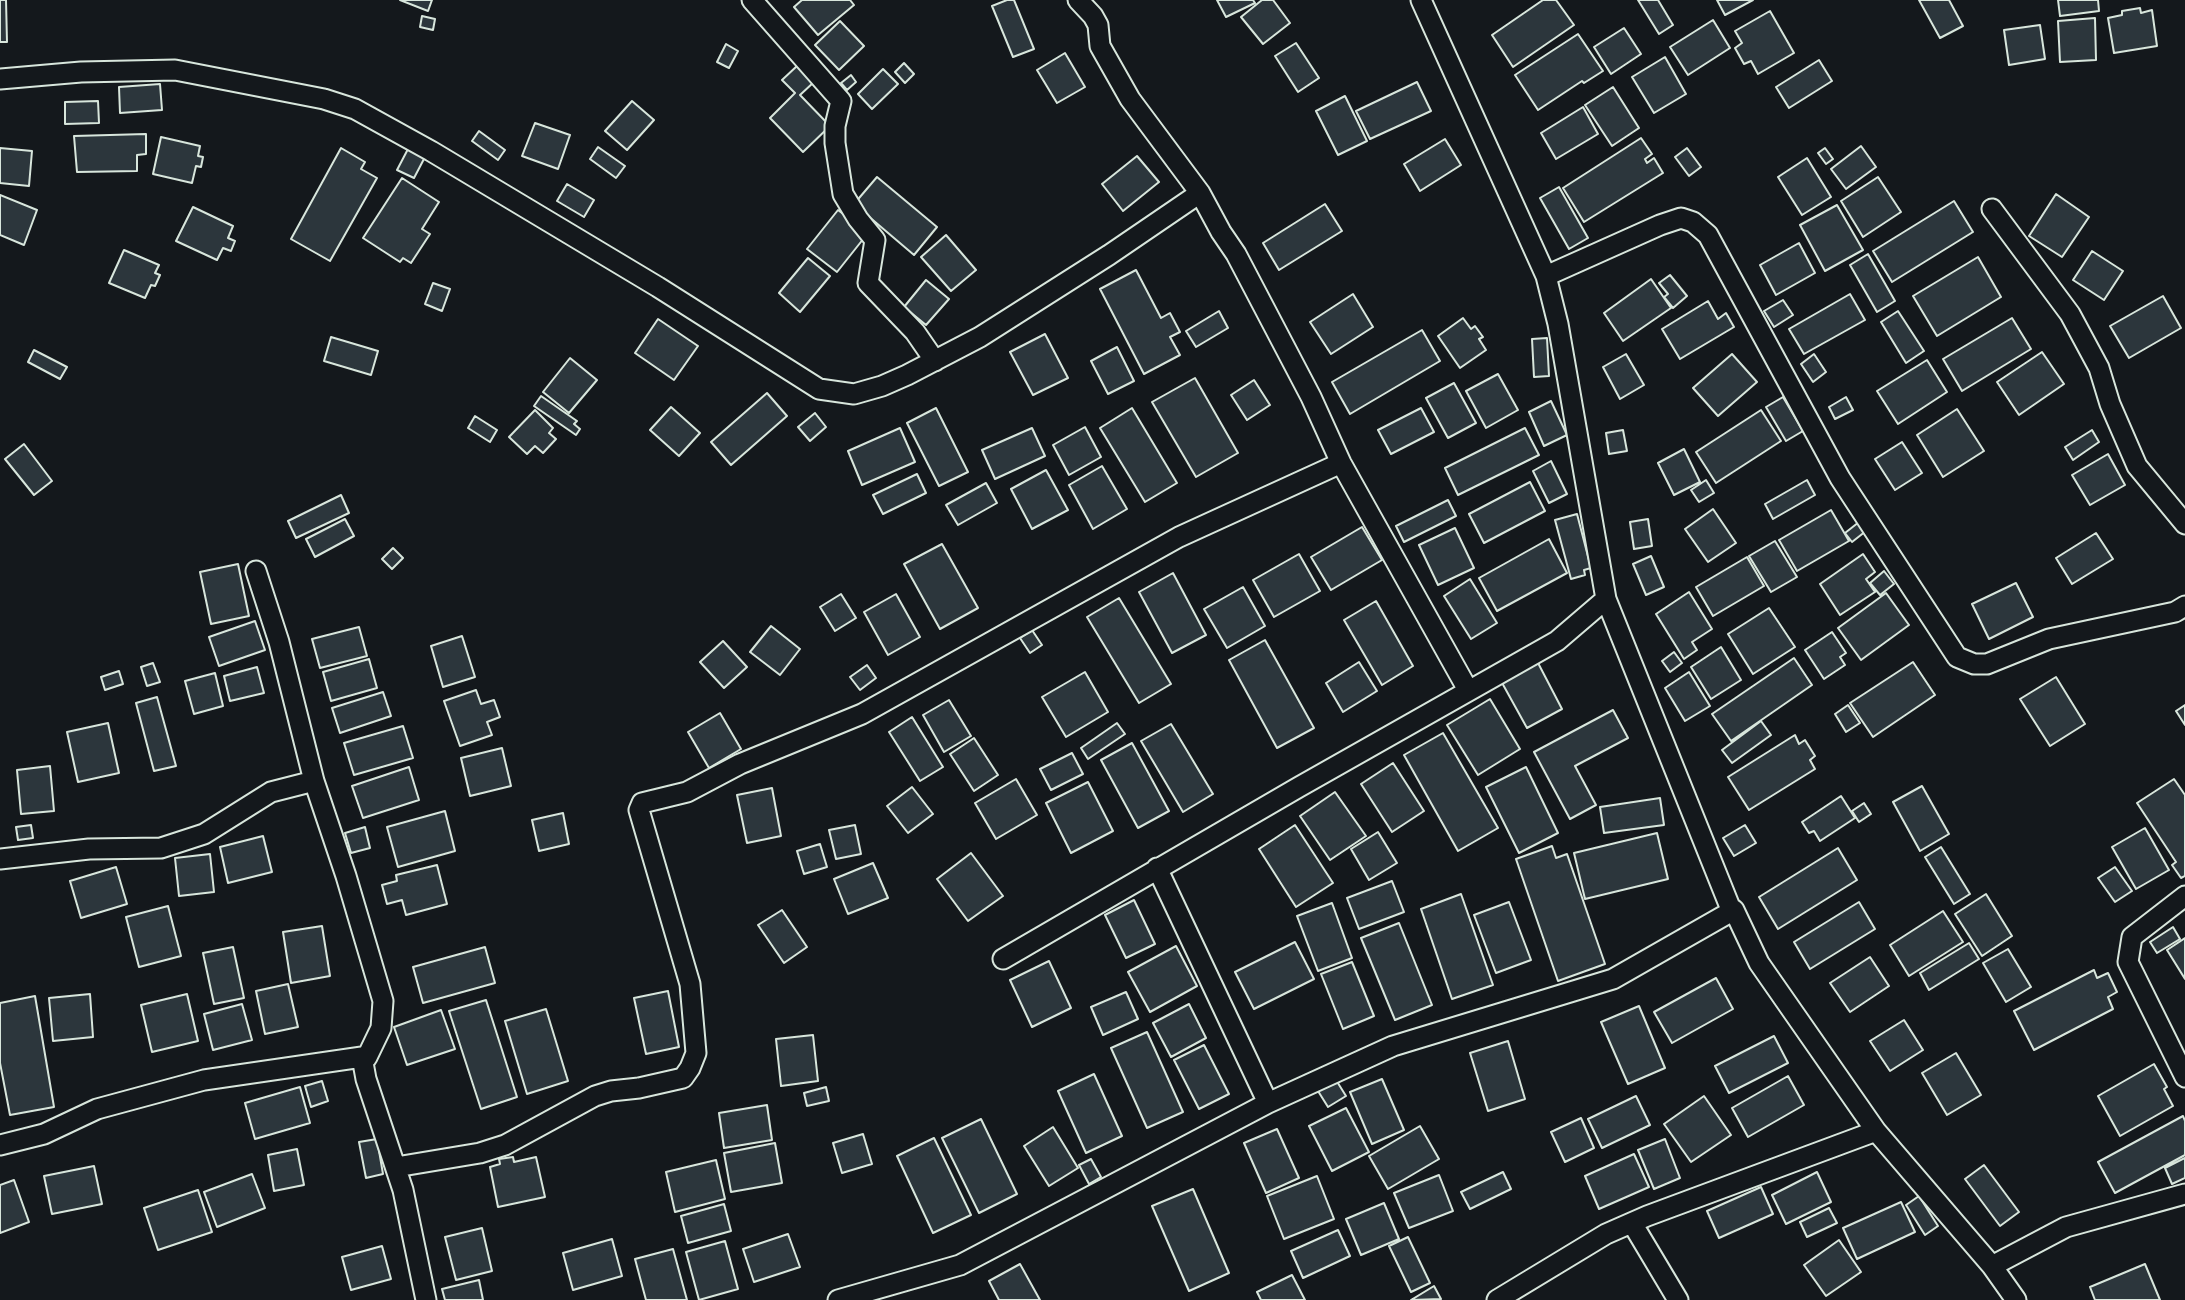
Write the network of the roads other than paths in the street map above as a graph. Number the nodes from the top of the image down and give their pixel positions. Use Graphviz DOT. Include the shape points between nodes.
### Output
graph roads {
  1 [pos="752,0"];
  2 [pos="1078,0"];
  3 [pos="1421,0"];
  4 [pos="0,79"];
  5 [pos="1200,193"];
  6 [pos="1992,208"];
  7 [pos="1546,276"];
  8 [pos="935,360"];
  9 [pos="1341,463"];
  10 [pos="2185,524"];
  11 [pos="256,571"];
  12 [pos="1606,599"];
  13 [pos="2185,606"];
  14 [pos="1468,690"];
  15 [pos="314,781"];
  16 [pos="0,859"];
  17 [pos="1157,868"];
  18 [pos="2185,896"];
  19 [pos="1734,910"];
  20 [pos="1003,959"];
  21 [pos="362,1057"];
  22 [pos="2185,1077"];
  23 [pos="1268,1103"];
  24 [pos="1876,1131"];
  25 [pos="0,1145"];
  26 [pos="396,1167"];
  27 [pos="2185,1194"];
  28 [pos="1632,1223"];
  29 [pos="1992,1266"];
  30 [pos="426,1300"];
  31 [pos="838,1300"];
  32 [pos="1497,1300"];
  33 [pos="1678,1300"];
  34 [pos="2016,1300"];
  1 -- 8 [label="street" via="841,101 835,143 843,194 876,240 868,283"];
  2 -- 5 [label="street" via="1098,25 1100,46 1130,99"];
  3 -- 7 [label="street"];
  4 -- 8 [label="street" via="176,70 324,99 355,109 431,151 819,388 854,394"];
  5 -- 8 [label="street" via="980,338"];
  5 -- 9 [label="street" via="1311,397"];
  6 -- 10 [label="street" via="2070,314 2099,368 2137,466"];
  7 -- 12 [label="street" via="1559,324"];
  7 -- 13 [label="street" via="1681,218 1708,235 1840,478 1957,657 1987,664 2049,639"];
  9 -- 14 [label="street"];
  9 -- 26 [label="street" via="1179,537 862,714 740,764 687,792 642,803 639,810 690,984 696,1053 690,1068 682,1079 595,1096 505,1145"];
  11 -- 15 [label="street"];
  12 -- 14 [label="street" via="1557,641"];
  12 -- 19 [label="street"];
  14 -- 17 [label="street"];
  15 -- 16 [label="street" via="271,792 204,834 161,848 89,849"];
  15 -- 21 [label="street" via="383,1001 381,1028 367,1057"];
  17 -- 20 [label="street"];
  17 -- 23 [label="street"];
  18 -- 22 [label="street" via="2132,937 2128,962"];
  19 -- 23 [label="street" via="1613,979 1393,1046"];
  19 -- 24 [label="street" via="1759,963"];
  21 -- 25 [label="street" via="204,1080 97,1109 44,1134"];
  21 -- 26 [label="street"];
  23 -- 31 [label="street" via="960,1265"];
  24 -- 28 [label="street"];
  24 -- 29 [label="street"];
  26 -- 30 [label="street"];
  27 -- 29 [label="street" via="2066,1227"];
  28 -- 32 [label="street" via="1605,1234"];
  28 -- 33 [label="street"];
  29 -- 34 [label="street"];
}
